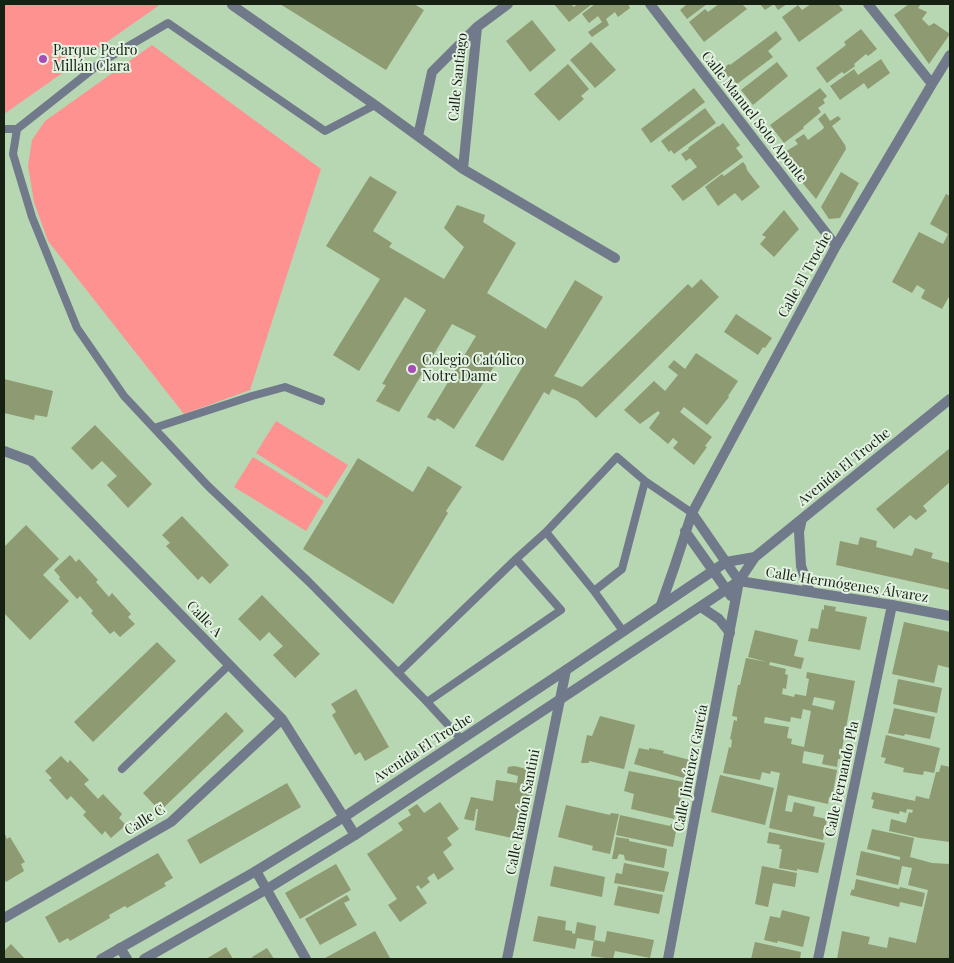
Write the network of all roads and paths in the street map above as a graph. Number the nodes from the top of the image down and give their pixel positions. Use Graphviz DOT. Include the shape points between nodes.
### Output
graph roads {
  1 [pos="508,4"];
  2 [pos="650,4"];
  3 [pos="868,4"];
  4 [pos="232,5"];
  5 [pos="477,27"];
  6 [pos="950,55"];
  7 [pos="932,84"];
  8 [pos="375,105"];
  9 [pos="4,129"];
  10 [pos="17,129"];
  11 [pos="418,136"];
  12 [pos="463,169"];
  13 [pos="836,246"];
  14 [pos="615,258"];
  15 [pos="950,399"];
  16 [pos="321,401"];
  17 [pos="154,428"];
  18 [pos="4,451"];
  19 [pos="646,481"];
  20 [pos="692,513"];
  21 [pos="802,519"];
  22 [pos="685,531"];
  23 [pos="546,532"];
  24 [pos="755,557"];
  25 [pos="516,559"];
  26 [pos="726,562"];
  27 [pos="714,570"];
  28 [pos="740,581"];
  29 [pos="727,590"];
  30 [pos="594,591"];
  31 [pos="810,592"];
  32 [pos="736,602"];
  33 [pos="661,605"];
  34 [pos="892,605"];
  35 [pos="701,607"];
  36 [pos="950,616"];
  37 [pos="623,631"];
  38 [pos="730,633"];
  39 [pos="229,665"];
  40 [pos="566,670"];
  41 [pos="398,673"];
  42 [pos="560,701"];
  43 [pos="428,702"];
  44 [pos="282,719"];
  45 [pos="461,740"];
  46 [pos="122,769"];
  47 [pos="344,817"];
  48 [pos="355,835"];
  49 [pos="256,871"];
  50 [pos="267,889"];
  51 [pos="4,918"];
  52 [pos="120,948"];
  53 [pos="101,959"];
  54 [pos="127,959"];
  55 [pos="144,959"];
  56 [pos="306,959"];
  57 [pos="507,959"];
  58 [pos="668,959"];
  59 [pos="818,959"];
  1 -- 5 [label="street, Calle Santiago"];
  2 -- 13 [label="street, Calle Manuel Soto Aponte"];
  3 -- 7 [label="street"];
  4 -- 8 [label="street"];
  5 -- 11 [label="street" via="432,72"];
  5 -- 12 [label="street, Calle Santiago"];
  6 -- 7 [label="street, Calle El Troche"];
  7 -- 13 [label="street, Calle El Troche"];
  8 -- 10 [label="lane" via="325,131 168,23 103,61"];
  8 -- 11 [label="street"];
  9 -- 10 [label="lane"];
  10 -- 17 [label="lane" via="13,154 29,208 76,328 124,396"];
  11 -- 12 [label="street"];
  12 -- 14 [label="street"];
  13 -- 20 [label="street, Calle El Troche"];
  15 -- 21 [label="street, Avenida El Troche"];
  16 -- 17 [label="lane" via="285,387"];
  17 -- 41 [label="lane" via="208,486"];
  18 -- 39 [label="street, Calle A" via="31,461"];
  19 -- 20 [label="lane"];
  19 -- 23 [label="lane" via="617,457"];
  19 -- 30 [label="lane" via="622,569"];
  20 -- 22 [label="street, Calle El Troche"];
  20 -- 26 [label="street"];
  21 -- 24 [label="street, Avenida El Troche"];
  21 -- 31 [label="street" via="799,532 801,566"];
  22 -- 27 [label="street"];
  22 -- 33 [label="street, Calle El Troche"];
  23 -- 25 [label="lane"];
  23 -- 30 [label="lane"];
  24 -- 26 [label="street, Avenida El Troche"];
  24 -- 28 [label="street, Avenida El Troche"];
  25 -- 41 [label="lane"];
  25 -- 43 [label="lane" via="561,610"];
  26 -- 27 [label="street, Avenida El Troche"];
  26 -- 28 [label="street"];
  27 -- 29 [label="street"];
  27 -- 33 [label="street, Avenida El Troche"];
  28 -- 29 [label="street, Avenida El Troche"];
  28 -- 31 [label="street, Calle Hermógenes Álvarez"];
  28 -- 32 [label="street, Calle Jiménez García"];
  29 -- 32 [label="street"];
  29 -- 35 [label="street, Avenida El Troche"];
  30 -- 37 [label="lane"];
  31 -- 34 [label="street, Calle Hermógenes Álvarez"];
  32 -- 38 [label="street, Calle Jiménez García"];
  33 -- 37 [label="street, Avenida El Troche"];
  34 -- 36 [label="street, Calle Hermógenes Álvarez"];
  34 -- 59 [label="street, Calle Fernando Pla"];
  35 -- 38 [label="street" via="719,619"];
  35 -- 42 [label="street, Avenida El Troche"];
  37 -- 40 [label="street, Avenida El Troche"];
  38 -- 58 [label="street, Calle Jiménez García"];
  39 -- 44 [label="street, Calle A"];
  39 -- 46 [label="lane"];
  40 -- 42 [label="street, Calle Ramón Santini"];
  40 -- 45 [label="street, Avenida El Troche"];
  41 -- 43 [label="lane"];
  42 -- 48 [label="street, Avenida El Troche"];
  42 -- 57 [label="street, Calle Ramón Santini"];
  43 -- 45 [label="lane"];
  44 -- 47 [label="street, Calle A"];
  44 -- 51 [label="street, Calle C" via="170,822"];
  45 -- 47 [label="street, Avenida El Troche"];
  47 -- 48 [label="street, Calle A"];
  47 -- 49 [label="street, Avenida El Troche"];
  48 -- 50 [label="street, Avenida El Troche"];
  49 -- 50 [label="street"];
  49 -- 52 [label="street, Avenida El Troche"];
  50 -- 55 [label="street, Avenida El Troche"];
  50 -- 56 [label="street"];
  52 -- 53 [label="street, Avenida El Troche"];
  52 -- 54 [label="street"];
}
